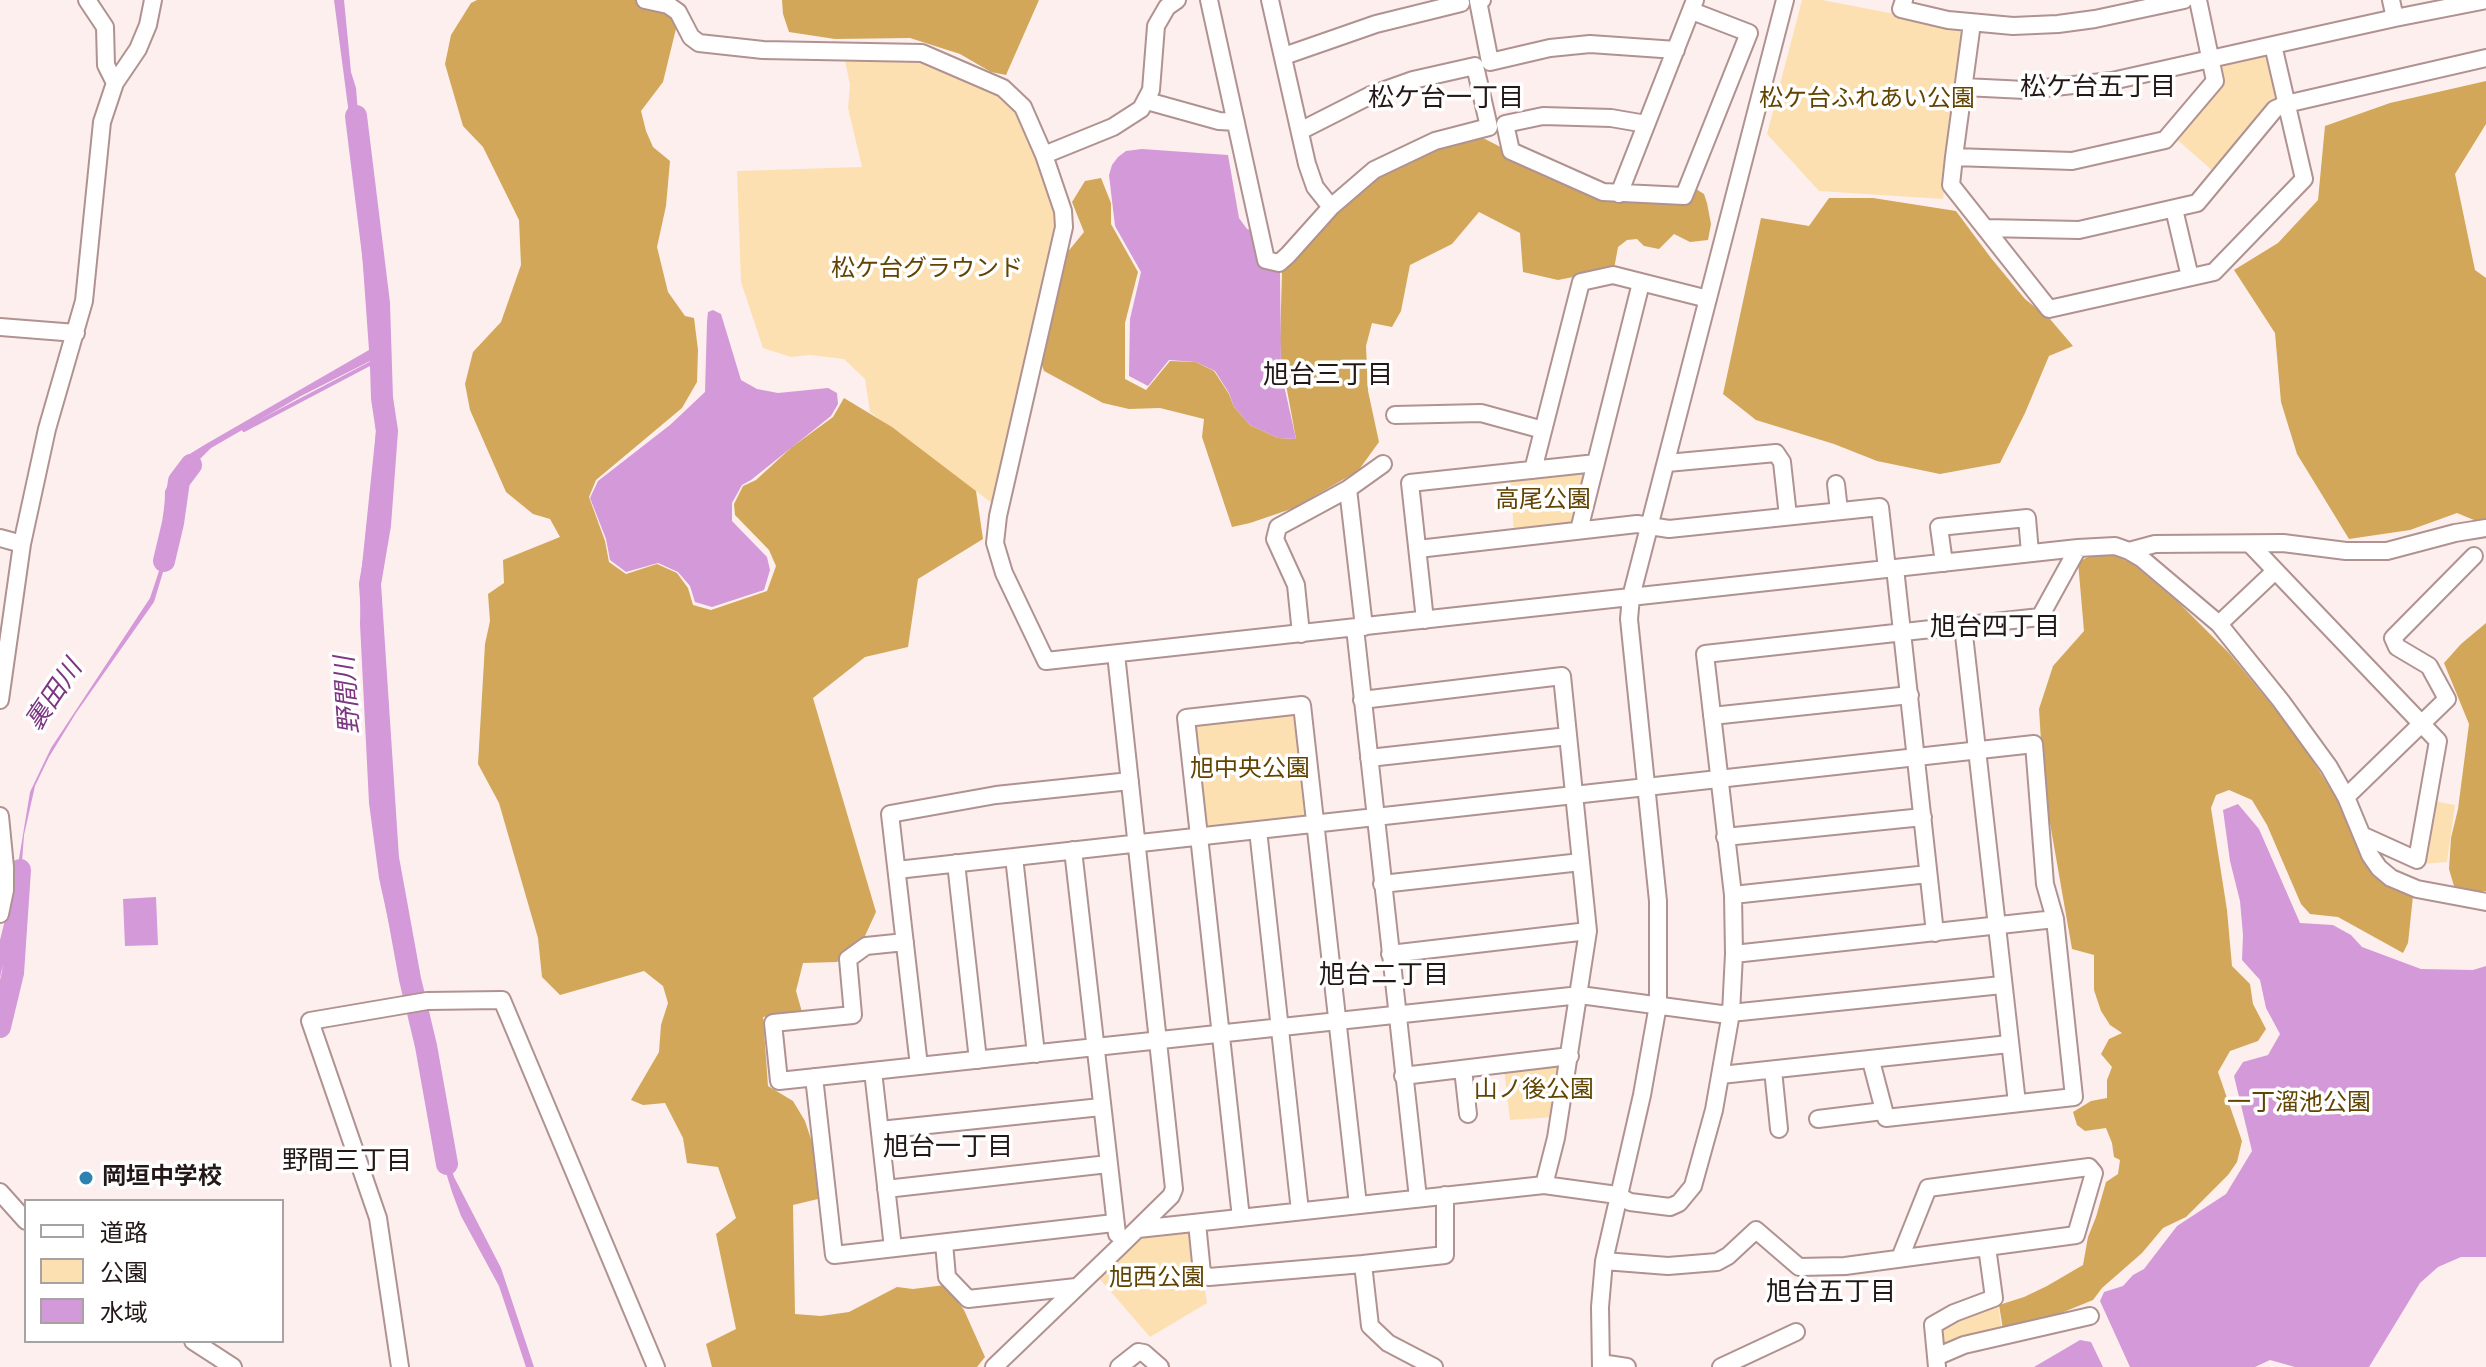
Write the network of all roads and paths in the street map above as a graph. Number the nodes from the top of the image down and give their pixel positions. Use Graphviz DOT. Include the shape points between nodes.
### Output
graph roads {
  1 [pos="87,0"];
  2 [pos="153,0"];
  3 [pos="645,0"];
  4 [pos="1177,0"];
  5 [pos="1209,0"];
  6 [pos="1270,0"];
  7 [pos="1460,0"];
  8 [pos="1482,0"];
  9 [pos="1785,0"];
  10 [pos="1904,0"];
  11 [pos="2184,0"];
  12 [pos="2198,0"];
  13 [pos="2391,0"];
  14 [pos="2486,0"];
  15 [pos="2156,3"];
  16 [pos="1693,6"];
  17 [pos="2395,18"];
  18 [pos="1972,23"];
  19 [pos="2273,45"];
  20 [pos="1676,50"];
  21 [pos="1284,56"];
  22 [pos="2486,58"];
  23 [pos="2212,59"];
  24 [pos="115,83"];
  25 [pos="1964,87"];
  26 [pos="1147,101"];
  27 [pos="2286,104"];
  28 [pos="1236,122"];
  29 [pos="1646,124"];
  30 [pos="1300,131"];
  31 [pos="1044,155"];
  32 [pos="1954,157"];
  33 [pos="1619,194"];
  34 [pos="1331,207"];
  35 [pos="2174,209"];
  36 [pos="1985,228"];
  37 [pos="2190,277"];
  38 [pos="1641,283"];
  39 [pos="1708,299"];
  40 [pos="0,327"];
  41 [pos="76,333"];
  42 [pos="1395,415"];
  43 [pos="1543,430"];
  44 [pos="1596,463"];
  45 [pos="1667,463"];
  46 [pos="1383,464"];
  47 [pos="1533,470"];
  48 [pos="1836,484"];
  49 [pos="1348,489"];
  50 [pos="1839,511"];
  51 [pos="1788,516"];
  52 [pos="1651,527"];
  53 [pos="2486,528"];
  54 [pos="1579,530"];
  55 [pos="0,538"];
  56 [pos="22,544"];
  57 [pos="2250,544"];
  58 [pos="2078,548"];
  59 [pos="1418,549"];
  60 [pos="2129,551"];
  61 [pos="2030,553"];
  62 [pos="2474,556"];
  63 [pos="1944,563"];
  64 [pos="1891,568"];
  65 [pos="2275,571"];
  66 [pos="1631,597"];
  67 [pos="1425,620"];
  68 [pos="2219,624"];
  69 [pos="1963,626"];
  70 [pos="1360,627"];
  71 [pos="1903,633"];
  72 [pos="1301,634"];
  73 [pos="1116,654"];
  74 [pos="1910,695"];
  75 [pos="0,700"];
  76 [pos="1362,700"];
  77 [pos="1712,716"];
  78 [pos="2421,724"];
  79 [pos="1568,736"];
  80 [pos="1975,752"];
  81 [pos="1369,758"];
  82 [pos="1916,758"];
  83 [pos="1719,779"];
  84 [pos="1130,781"];
  85 [pos="1646,786"];
  86 [pos="1574,794"];
  87 [pos="2346,797"];
  88 [pos="0,816"];
  89 [pos="1374,817"];
  90 [pos="1923,817"];
  91 [pos="1316,823"];
  92 [pos="1258,830"];
  93 [pos="1199,836"];
  94 [pos="2364,836"];
  95 [pos="1725,837"];
  96 [pos="1136,843"];
  97 [pos="1073,850"];
  98 [pos="1014,857"];
  99 [pos="1581,862"];
  100 [pos="956,863"];
  101 [pos="897,870"];
  102 [pos="1928,874"];
  103 [pos="1382,884"];
  104 [pos="1733,895"];
  105 [pos="2486,902"];
  106 [pos="0,914"];
  107 [pos="2055,919"];
  108 [pos="1996,927"];
  109 [pos="1588,931"];
  110 [pos="1935,933"];
  111 [pos="905,942"];
  112 [pos="1390,954"];
  113 [pos="1734,954"];
  114 [pos="2002,985"];
  115 [pos="1580,995"];
  116 [pos="1658,1005"];
  117 [pos="1731,1013"];
  118 [pos="1396,1014"];
  119 [pos="1338,1020"];
  120 [pos="1280,1027"];
  121 [pos="1220,1033"];
  122 [pos="1158,1040"];
  123 [pos="2009,1044"];
  124 [pos="1095,1047"];
  125 [pos="1036,1054"];
  126 [pos="1570,1056"];
  127 [pos="978,1060"];
  128 [pos="1871,1061"];
  129 [pos="919,1066"];
  130 [pos="1463,1069"];
  131 [pos="1773,1070"];
  132 [pos="873,1071"];
  133 [pos="1721,1075"];
  134 [pos="1403,1076"];
  135 [pos="814,1077"];
  136 [pos="2017,1103"];
  137 [pos="1101,1107"];
  138 [pos="1883,1111"];
  139 [pos="1468,1114"];
  140 [pos="1818,1119"];
  141 [pos="1779,1129"];
  142 [pos="880,1130"];
  143 [pos="1108,1164"];
  144 [pos="1544,1185"];
  145 [pos="886,1189"];
  146 [pos="1174,1189"];
  147 [pos="0,1192"];
  148 [pos="1445,1195"];
  149 [pos="1617,1195"];
  150 [pos="1418,1198"];
  151 [pos="1358,1205"];
  152 [pos="1300,1211"];
  153 [pos="1241,1218"];
  154 [pos="24,1219"];
  155 [pos="1114,1223"];
  156 [pos="1197,1223"];
  157 [pos="1178,1225"];
  158 [pos="1138,1229"];
  159 [pos="944,1243"];
  160 [pos="1120,1246"];
  161 [pos="1987,1247"];
  162 [pos="893,1248"];
  163 [pos="1900,1258"];
  164 [pos="1604,1261"];
  165 [pos="1363,1264"];
  166 [pos="1076,1287"];
  167 [pos="2090,1316"];
  168 [pos="1796,1332"];
  169 [pos="196,1343"];
  170 [pos="1936,1362"];
  171 [pos="1601,1365"];
  172 [pos="233,1367"];
  173 [pos="400,1367"];
  174 [pos="656,1367"];
  175 [pos="994,1367"];
  176 [pos="1119,1367"];
  177 [pos="1160,1367"];
  178 [pos="1434,1367"];
  179 [pos="1627,1367"];
  180 [pos="1721,1367"];
  1 -- 24 [label="street" via="105,27 106,65"];
  2 -- 24 [label="street" via="138,49"];
  3 -- 31 [label="street" via="668,5 678,12 691,37 716,47 933,55 1017,98"];
  4 -- 26 [label="street" via="1156,26"];
  5 -- 28 [label="street"];
  6 -- 21 [label="street"];
  7 -- 21 [label="street"];
  8 -- 20 [label="street" via="1478,1 1490,62 1590,44"];
  9 -- 39 [label="street"];
  10 -- 18 [label="street" via="1901,9"];
  11 -- 15 [label="street"];
  12 -- 23 [label="street"];
  13 -- 17 [label="street"];
  14 -- 17 [label="street"];
  15 -- 18 [label="street" via="2058,24"];
  16 -- 20 [label="street"];
  16 -- 33 [label="street" via="1749,33 1684,196"];
  17 -- 19 [label="street"];
  18 -- 25 [label="street"];
  19 -- 23 [label="street"];
  19 -- 27 [label="street"];
  20 -- 29 [label="street"];
  21 -- 30 [label="street"];
  22 -- 27 [label="street"];
  23 -- 25 [label="street" via="2063,87"];
  23 -- 32 [label="street" via="2215,81 2165,140 2072,161"];
  24 -- 41 [label="street" via="102,122 84,301"];
  25 -- 32 [label="street"];
  26 -- 28 [label="street"];
  26 -- 31 [label="street" via="1131,118"];
  27 -- 35 [label="street" via="2275,109 2197,203"];
  27 -- 37 [label="street" via="2304,179 2214,272"];
  28 -- 34 [label="street" via="1266,260 1279,263"];
  29 -- 33 [label="street"];
  29 -- 33 [label="street" via="1543,116 1505,124 1511,151 1603,192"];
  30 -- 34 [label="street" via="1315,187"];
  30 -- 34 [label="street" via="1371,95 1475,66 1489,127 1407,153 1374,170"];
  31 -- 73 [label="street" via="1064,227 995,543 1046,661"];
  32 -- 36 [label="street" via="1951,185"];
  35 -- 36 [label="street" via="2079,230"];
  35 -- 37 [label="street"];
  36 -- 37 [label="street" via="2049,309"];
  38 -- 39 [label="street"];
  38 -- 43 [label="street" via="1613,275 1581,282"];
  38 -- 44 [label="street"];
  39 -- 45 [label="street"];
  40 -- 41 [label="street"];
  41 -- 56 [label="street" via="47,429"];
  42 -- 43 [label="street" via="1481,413"];
  43 -- 47 [label="street"];
  44 -- 47 [label="street"];
  44 -- 54 [label="street"];
  45 -- 51 [label="street" via="1776,453 1782,462"];
  45 -- 52 [label="street"];
  46 -- 49 [label="street"];
  47 -- 59 [label="street" via="1410,483"];
  48 -- 50 [label="street"];
  49 -- 70 [label="street"];
  49 -- 72 [label="street" via="1278,527 1275,539 1296,585"];
  50 -- 51 [label="street"];
  50 -- 64 [label="street" via="1880,507"];
  51 -- 52 [label="street"];
  52 -- 54 [label="street"];
  52 -- 66 [label="street"];
  53 -- 57 [label="street" via="2387,551"];
  54 -- 59 [label="street"];
  55 -- 56 [label="street"];
  56 -- 75 [label="street"];
  57 -- 60 [label="street" via="2155,544"];
  57 -- 65 [label="street"];
  58 -- 60 [label="street" via="2115,546"];
  58 -- 61 [label="street"];
  58 -- 69 [label="street" via="2040,617"];
  59 -- 67 [label="street"];
  60 -- 68 [label="street"];
  61 -- 63 [label="street"];
  61 -- 63 [label="street" via="2027,518 1954,525 1939,527"];
  62 -- 78 [label="street" via="2393,638 2397,647 2429,666 2447,699"];
  63 -- 64 [label="street"];
  64 -- 66 [label="street"];
  64 -- 71 [label="street"];
  65 -- 68 [label="street"];
  65 -- 78 [label="street"];
  66 -- 67 [label="street"];
  66 -- 85 [label="street"];
  67 -- 70 [label="street"];
  68 -- 87 [label="street" via="2281,701"];
  69 -- 71 [label="street"];
  69 -- 80 [label="street"];
  70 -- 72 [label="street"];
  70 -- 76 [label="street"];
  71 -- 74 [label="street"];
  71 -- 77 [label="street" via="1705,654"];
  72 -- 73 [label="street"];
  73 -- 84 [label="street"];
  74 -- 77 [label="street"];
  74 -- 82 [label="street"];
  76 -- 79 [label="street" via="1562,676"];
  76 -- 81 [label="street"];
  77 -- 83 [label="street"];
  78 -- 87 [label="street"];
  78 -- 94 [label="street" via="2438,741 2417,860"];
  79 -- 81 [label="street"];
  79 -- 86 [label="street"];
  80 -- 82 [label="street"];
  80 -- 107 [label="street" via="2034,744 2045,884"];
  80 -- 108 [label="street"];
  81 -- 89 [label="street"];
  82 -- 83 [label="street"];
  82 -- 90 [label="street"];
  83 -- 85 [label="street"];
  83 -- 95 [label="street"];
  84 -- 96 [label="street"];
  84 -- 101 [label="street" via="996,795 890,814"];
  85 -- 86 [label="street"];
  85 -- 116 [label="street" via="1658,901"];
  86 -- 89 [label="street"];
  86 -- 99 [label="street"];
  87 -- 94 [label="street"];
  88 -- 106 [label="street" via="5,890"];
  89 -- 91 [label="street"];
  89 -- 103 [label="street"];
  90 -- 95 [label="street"];
  90 -- 102 [label="street"];
  91 -- 92 [label="street"];
  91 -- 93 [label="street" via="1302,705 1186,718"];
  91 -- 119 [label="street"];
  92 -- 93 [label="street"];
  92 -- 120 [label="street"];
  93 -- 96 [label="street"];
  93 -- 121 [label="street"];
  94 -- 105 [label="street" via="2370,855 2391,878 2417,889"];
  95 -- 104 [label="street"];
  96 -- 97 [label="street"];
  96 -- 122 [label="street"];
  97 -- 98 [label="street"];
  97 -- 124 [label="street"];
  98 -- 100 [label="street"];
  98 -- 125 [label="street"];
  99 -- 103 [label="street"];
  99 -- 109 [label="street"];
  100 -- 101 [label="street"];
  100 -- 127 [label="street"];
  101 -- 111 [label="street"];
  102 -- 104 [label="street"];
  102 -- 110 [label="street"];
  103 -- 112 [label="street"];
  104 -- 113 [label="street"];
  107 -- 108 [label="street"];
  107 -- 136 [label="street" via="2074,1097"];
  108 -- 110 [label="street"];
  108 -- 114 [label="street"];
  109 -- 112 [label="street"];
  109 -- 115 [label="street"];
  110 -- 113 [label="street"];
  111 -- 129 [label="street"];
  111 -- 135 [label="street" via="866,946 848,959 853,1015 773,1023 779,1081"];
  112 -- 118 [label="street"];
  113 -- 117 [label="street"];
  114 -- 117 [label="street"];
  114 -- 123 [label="street"];
  115 -- 116 [label="street"];
  115 -- 118 [label="street"];
  115 -- 126 [label="street"];
  116 -- 117 [label="street"];
  116 -- 149 [label="street"];
  117 -- 133 [label="street"];
  118 -- 119 [label="street"];
  118 -- 134 [label="street"];
  119 -- 120 [label="street"];
  119 -- 151 [label="street"];
  120 -- 121 [label="street"];
  120 -- 152 [label="street"];
  121 -- 122 [label="street"];
  121 -- 153 [label="street"];
  122 -- 124 [label="street"];
  122 -- 146 [label="street"];
  123 -- 128 [label="street"];
  123 -- 136 [label="street"];
  124 -- 125 [label="street"];
  124 -- 137 [label="street"];
  125 -- 127 [label="street"];
  126 -- 130 [label="street"];
  126 -- 144 [label="street"];
  127 -- 129 [label="street"];
  128 -- 131 [label="street"];
  128 -- 138 [label="street"];
  129 -- 132 [label="street"];
  130 -- 134 [label="street"];
  130 -- 139 [label="street"];
  131 -- 133 [label="street"];
  131 -- 141 [label="street"];
  132 -- 135 [label="street"];
  132 -- 142 [label="street"];
  133 -- 149 [label="street" via="1693,1186 1679,1203 1670,1207 1630,1202"];
  134 -- 150 [label="street"];
  135 -- 162 [label="street" via="834,1255"];
  136 -- 138 [label="street" via="1886,1118"];
  137 -- 142 [label="street"];
  137 -- 143 [label="street"];
  138 -- 140 [label="street"];
  142 -- 145 [label="street"];
  143 -- 145 [label="street"];
  143 -- 155 [label="street"];
  144 -- 148 [label="street"];
  144 -- 149 [label="street"];
  145 -- 162 [label="street"];
  146 -- 157 [label="street"];
  146 -- 158 [label="street"];
  147 -- 154 [label="street"];
  148 -- 150 [label="street"];
  148 -- 165 [label="street" via="1445,1255"];
  149 -- 164 [label="street"];
  150 -- 151 [label="street"];
  151 -- 152 [label="street"];
  152 -- 153 [label="street"];
  153 -- 156 [label="street"];
  155 -- 159 [label="street"];
  155 -- 160 [label="street"];
  156 -- 157 [label="street"];
  156 -- 165 [label="street" via="1202,1273 1209,1277"];
  157 -- 158 [label="street"];
  158 -- 160 [label="street"];
  159 -- 162 [label="street"];
  159 -- 166 [label="street" via="947,1277 968,1299"];
  160 -- 166 [label="street"];
  161 -- 163 [label="street"];
  161 -- 163 [label="street" via="2076,1235 2094,1173 2089,1167 1928,1188"];
  161 -- 170 [label="street" via="1994,1298 1933,1325"];
  163 -- 164 [label="street" via="1799,1267 1756,1230 1717,1262 1668,1266"];
  164 -- 171 [label="street"];
  165 -- 178 [label="street" via="1370,1326 1388,1343"];
  166 -- 175 [label="street"];
  167 -- 170 [label="street" via="1964,1345"];
  168 -- 180 [label="street"];
  169 -- 172 [label="street"];
  171 -- 179 [label="street"];
  173 -- 174 [label="street" via="378,1218 310,1021 427,1001 502,1000"];
  176 -- 177 [label="street" via="1138,1352"];
}
